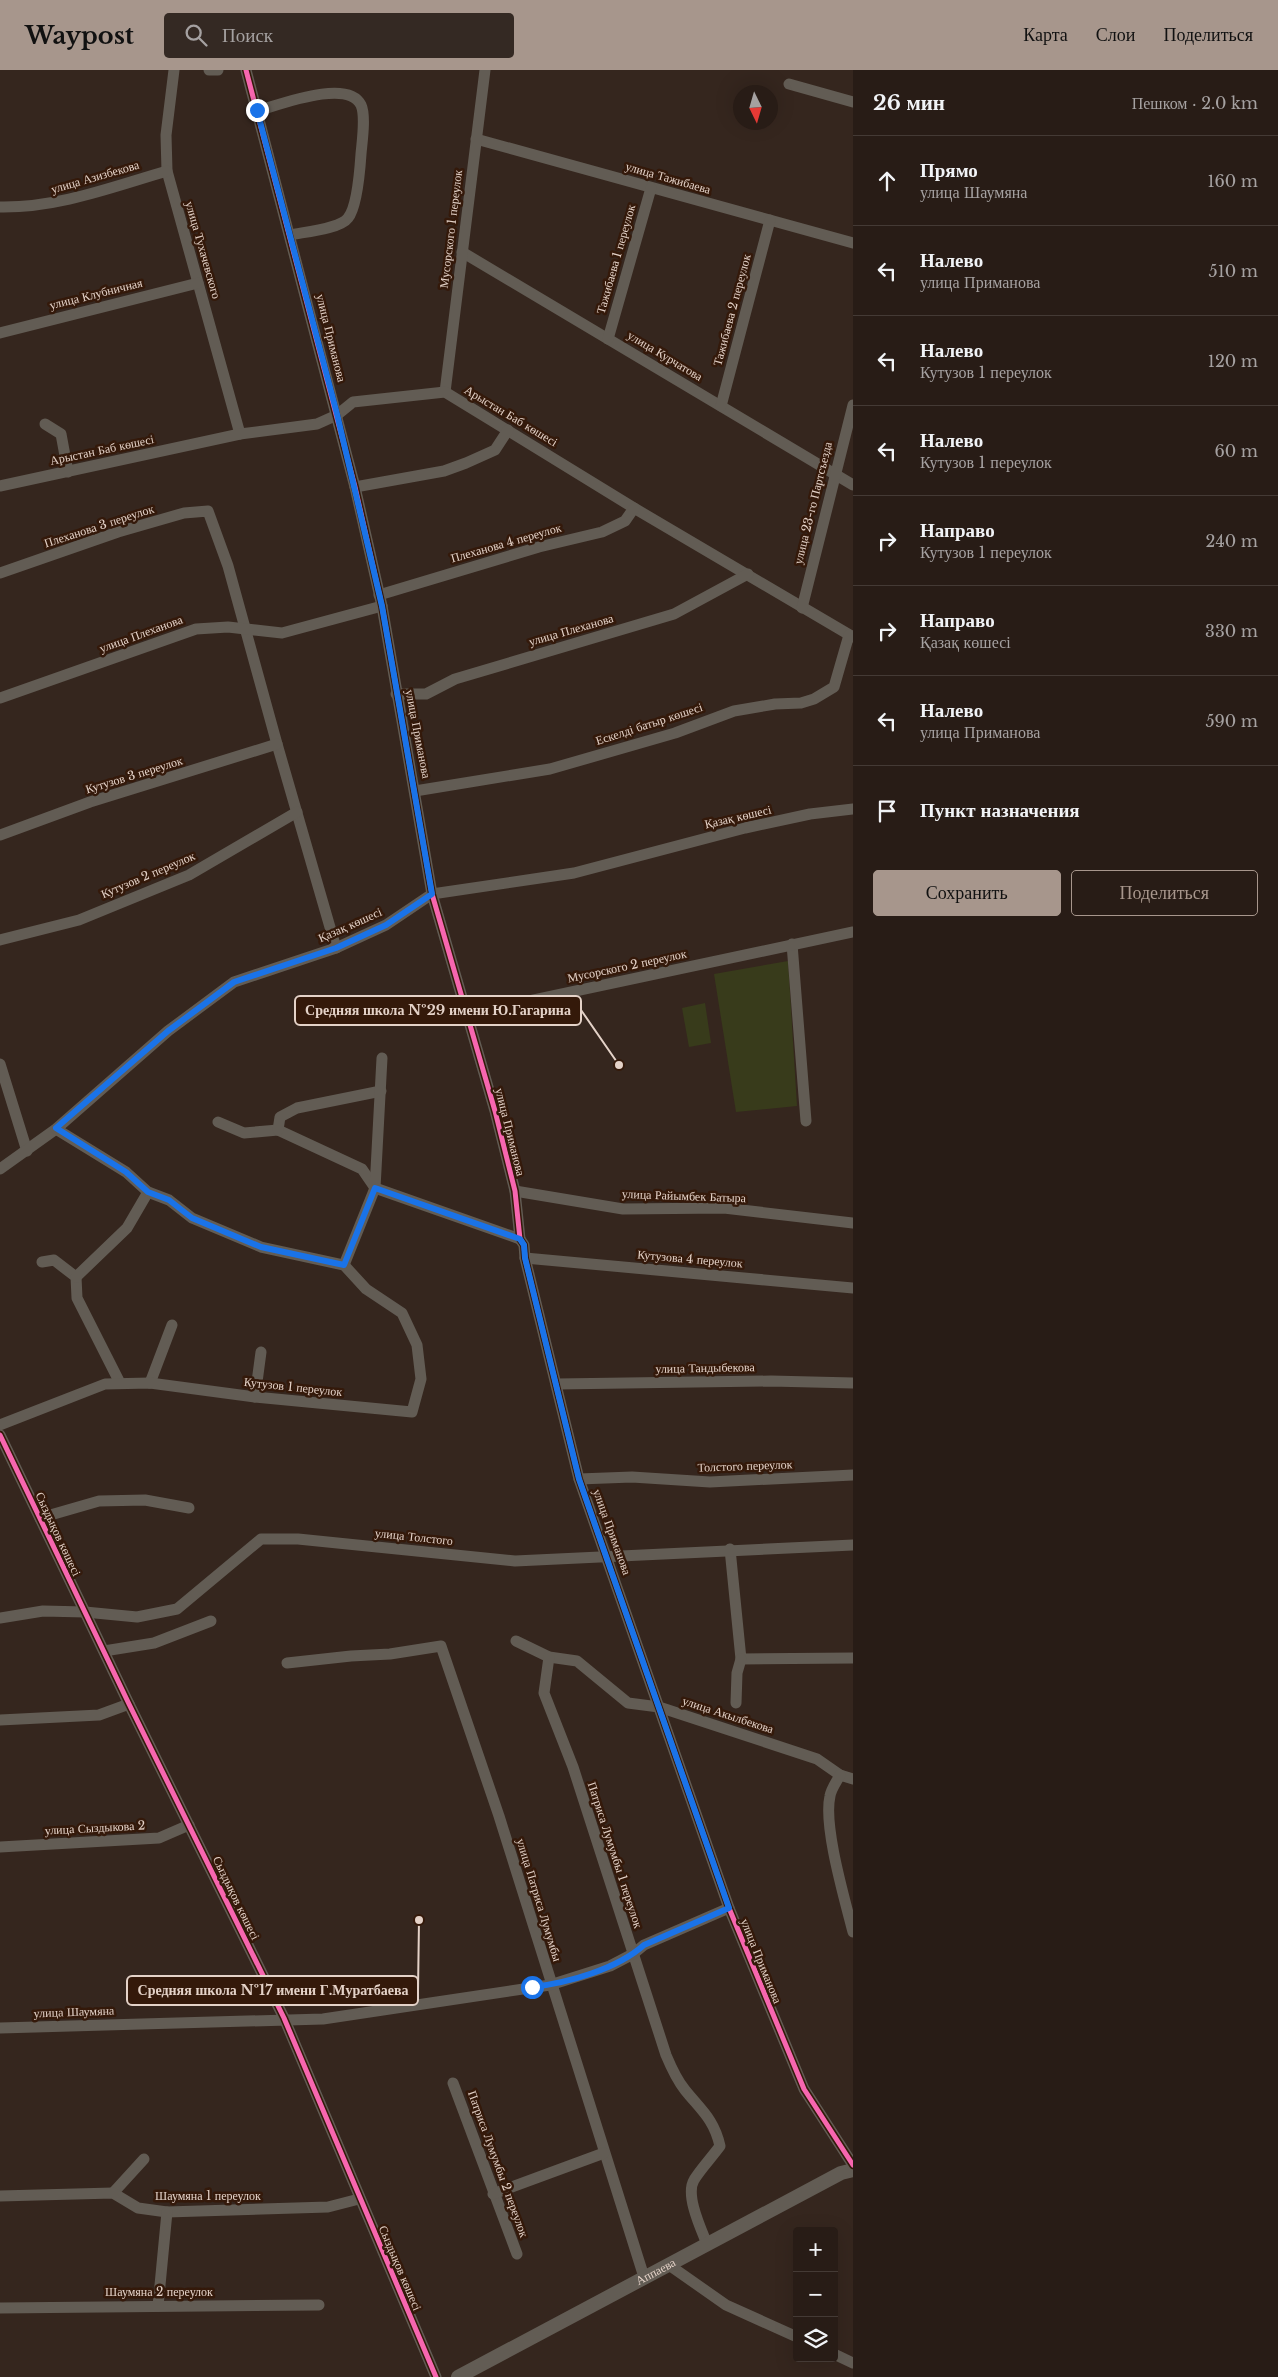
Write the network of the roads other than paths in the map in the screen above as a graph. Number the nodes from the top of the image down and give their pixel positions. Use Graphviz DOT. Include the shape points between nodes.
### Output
graph roads {
  1 [pos="174,70"];
  2 [pos="209,70"];
  3 [pos="218,70"];
  4 [pos="246,70"];
  5 [pos="485,70"];
  6 [pos="790,84"];
  7 [pos="853,102"];
  8 [pos="257,110"];
  9 [pos="476,139"];
  10 [pos="167,171"];
  11 [pos="650,188"];
  12 [pos="0,207"];
  13 [pos="770,220"];
  14 [pos="290,235"];
  15 [pos="853,243"];
  16 [pos="462,252"];
  17 [pos="198,282"];
  18 [pos="0,333"];
  19 [pos="608,338"];
  20 [pos="445,392"];
  21 [pos="853,405"];
  22 [pos="721,406"];
  23 [pos="337,414"];
  24 [pos="45,424"];
  25 [pos="508,430"];
  26 [pos="240,434"];
  27 [pos="68,472"];
  28 [pos="834,474"];
  29 [pos="0,486"];
  30 [pos="853,486"];
  31 [pos="354,487"];
  32 [pos="634,508"];
  33 [pos="0,573"];
  34 [pos="748,574"];
  35 [pos="380,601"];
  36 [pos="802,608"];
  37 [pos="245,630"];
  38 [pos="851,636"];
  39 [pos="396,694"];
  40 [pos="0,698"];
  41 [pos="277,744"];
  42 [pos="415,791"];
  43 [pos="853,808"];
  44 [pos="298,812"];
  45 [pos="0,835"];
  46 [pos="432,894"];
  47 [pos="853,932"];
  48 [pos="0,940"];
  49 [pos="792,944"];
  50 [pos="336,948"];
  51 [pos="468,1014"];
  52 [pos="382,1058"];
  53 [pos="0,1064"];
  54 [pos="381,1091"];
  55 [pos="806,1121"];
  56 [pos="218,1122"];
  57 [pos="56,1128"];
  58 [pos="278,1130"];
  59 [pos="27,1150"];
  60 [pos="0,1169"];
  61 [pos="375,1188"];
  62 [pos="515,1191"];
  63 [pos="148,1192"];
  64 [pos="853,1223"];
  65 [pos="520,1239"];
  66 [pos="525,1258"];
  67 [pos="42,1262"];
  68 [pos="344,1265"];
  69 [pos="76,1277"];
  70 [pos="853,1288"];
  71 [pos="172,1325"];
  72 [pos="261,1352"];
  73 [pos="853,1382"];
  74 [pos="120,1383"];
  75 [pos="150,1383"];
  76 [pos="557,1384"];
  77 [pos="255,1397"];
  78 [pos="0,1425"];
  79 [pos="0,1435"];
  80 [pos="853,1475"];
  81 [pos="579,1479"];
  82 [pos="189,1508"];
  83 [pos="40,1518"];
  84 [pos="853,1545"];
  85 [pos="730,1549"];
  86 [pos="606,1557"];
  87 [pos="84,1612"];
  88 [pos="0,1618"];
  89 [pos="211,1621"];
  90 [pos="516,1641"];
  91 [pos="104,1651"];
  92 [pos="549,1657"];
  93 [pos="853,1658"];
  94 [pos="741,1659"];
  95 [pos="287,1663"];
  96 [pos="736,1703"];
  97 [pos="129,1704"];
  98 [pos="659,1707"];
  99 [pos="0,1720"];
  100 [pos="840,1775"];
  101 [pos="853,1780"];
  102 [pos="189,1825"];
  103 [pos="0,1847"];
  104 [pos="729,1908"];
  105 [pos="853,1932"];
  106 [pos="633,1954"];
  107 [pos="550,1985"];
  108 [pos="284,2018"];
  109 [pos="0,2028"];
  110 [pos="453,2083"];
  111 [pos="604,2153"];
  112 [pos="144,2159"];
  113 [pos="853,2165"];
  114 [pos="853,2170"];
  115 [pos="114,2193"];
  116 [pos="493,2194"];
  117 [pos="0,2196"];
  118 [pos="360,2199"];
  119 [pos="167,2212"];
  120 [pos="707,2244"];
  121 [pos="517,2254"];
  122 [pos="669,2266"];
  123 [pos="644,2277"];
  124 [pos="319,2305"];
  125 [pos="158,2306"];
  126 [pos="0,2308"];
  127 [pos="793,2335"];
  128 [pos="838,2356"];
  129 [pos="853,2363"];
  130 [pos="436,2377"];
  131 [pos="458,2377"];
  1 -- 10 [label="street, улица Тухачевского" via="166,135"];
  2 -- 3 [label="street"];
  4 -- 8 [label="street, улица Приманова"];
  5 -- 9 [label="street, Мусорского 1 переулок"];
  6 -- 7 [label="street"];
  8 -- 14 [label="street, улица Приманова"];
  8 -- 14 [label="street" via="330,92 352,95 362,105 360,162 348,218 340,225"];
  9 -- 11 [label="street, улица Тажибаева"];
  9 -- 16 [label="street, Мусорского 1 переулок"];
  10 -- 12 [label="street, улица Азизбекова" via="57,204"];
  10 -- 17 [label="street, улица Тухачевского"];
  11 -- 13 [label="street, улица Тажибаева"];
  11 -- 19 [label="street, Тажибаева 1 переулок"];
  13 -- 15 [label="street, улица Тажибаева"];
  13 -- 22 [label="street, Тажибаева 2 переулок"];
  14 -- 23 [label="street, улица Приманова"];
  16 -- 19 [label="street, улица Курчатова"];
  16 -- 20 [label="street, Мусорского 1 переулок"];
  17 -- 18 [label="street, улица Клубничная"];
  17 -- 26 [label="street, улица Тухачевского"];
  19 -- 22 [label="street, улица Курчатова"];
  20 -- 23 [label="street, Арыстан Баб көшесі" via="353,402"];
  20 -- 25 [label="street, Арыстан Баб көшесі"];
  21 -- 28 [label="street, улица 23-го Партсъезда"];
  22 -- 28 [label="street, улица Курчатова"];
  23 -- 26 [label="street, Арыстан Баб көшесі" via="317,424"];
  23 -- 31 [label="street, улица Приманова"];
  24 -- 27 [label="street" via="61,434"];
  25 -- 31 [label="street" via="495,450 466,463 444,471"];
  25 -- 32 [label="street, Арыстан Баб көшесі"];
  26 -- 27 [label="street, Арыстан Баб көшесі"];
  27 -- 29 [label="street, Арыстан Баб көшесі"];
  28 -- 30 [label="street, улица Курчатова"];
  28 -- 36 [label="street, улица 23-го Партсъезда"];
  31 -- 35 [label="street, улица Приманова"];
  32 -- 34 [label="street, Арыстан Баб көшесі"];
  32 -- 35 [label="street, Плеханова 4 переулок" via="626,521 602,532 540,547"];
  33 -- 37 [label="street, Плеханова 3 переулок" via="118,532 184,513 208,511 228,566"];
  34 -- 36 [label="street, Арыстан Баб көшесі"];
  34 -- 39 [label="street, улица Плеханова" via="674,614 455,679 426,694"];
  35 -- 37 [label="street, улица Плеханова" via="282,633"];
  35 -- 39 [label="street, улица Приманова"];
  36 -- 38 [label="street, Арыстан Баб көшесі"];
  37 -- 40 [label="street, улица Плеханова" via="228,627 196,629"];
  37 -- 41 [label="street"];
  38 -- 42 [label="street, Ескелді батыр көшесі" via="834,687 801,704 775,704 734,711 550,769"];
  39 -- 42 [label="street, улица Приманова"];
  41 -- 44 [label="street"];
  41 -- 45 [label="street, Кутузов 3 переулок" via="90,802"];
  42 -- 46 [label="street, улица Приманова"];
  43 -- 46 [label="street, Қазақ көшесі" via="745,828 574,873"];
  44 -- 48 [label="street, Кутузов 2 переулок" via="189,875 79,920"];
  44 -- 50 [label="street"];
  46 -- 50 [label="street, Қазақ көшесі" via="386,925"];
  46 -- 51 [label="street, улица Приманова"];
  47 -- 49 [label="street, Мусорского 2 переулок"];
  49 -- 51 [label="street, Мусорского 2 переулок"];
  49 -- 55 [label="street"];
  50 -- 57 [label="street, Қазақ көшесі" via="234,982 168,1031"];
  51 -- 62 [label="street, улица Приманова"];
  52 -- 54 [label="street"];
  53 -- 59 [label="street"];
  54 -- 58 [label="street" via="297,1108 280,1117"];
  54 -- 61 [label="street"];
  56 -- 58 [label="street" via="244,1133"];
  57 -- 59 [label="street, Қазақ көшесі"];
  57 -- 63 [label="street" via="126,1172"];
  58 -- 61 [label="street" via="362,1169"];
  59 -- 60 [label="street, Қазақ көшесі"];
  61 -- 65 [label="street"];
  61 -- 68 [label="street"];
  62 -- 64 [label="street, улица Райымбек Батыра" via="623,1209 724,1208"];
  62 -- 65 [label="street, улица Приманова"];
  63 -- 68 [label="street" via="169,1200 192,1218 261,1247"];
  63 -- 69 [label="street" via="127,1228"];
  65 -- 66 [label="street, улица Приманова"];
  66 -- 70 [label="street, Кутузова 4 переулок"];
  66 -- 76 [label="street, улица Приманова"];
  67 -- 69 [label="street" via="54,1260"];
  68 -- 77 [label="street, Кутузов 1 переулок" via="366,1289 402,1313 417,1345 420,1379 412,1412"];
  69 -- 74 [label="street" via="77,1298"];
  71 -- 75 [label="street"];
  72 -- 77 [label="street"];
  73 -- 76 [label="street, улица Тандыбекова"];
  74 -- 75 [label="street, Кутузов 1 переулок"];
  74 -- 78 [label="street, Кутузов 1 переулок" via="105,1384"];
  75 -- 77 [label="street, Кутузов 1 переулок"];
  76 -- 81 [label="street, улица Приманова"];
  79 -- 83 [label="street, Сыздықов көшесі"];
  80 -- 81 [label="street, Толстого переулок" via="710,1482 632,1476"];
  81 -- 86 [label="street, улица Приманова"];
  82 -- 83 [label="street, Сыздықов көшесі" via="145,1500 99,1501"];
  83 -- 87 [label="street, Сыздықов көшесі"];
  84 -- 85 [label="street, улица Толстого"];
  85 -- 86 [label="street, улица Толстого"];
  85 -- 94 [label="street"];
  86 -- 87 [label="street, улица Толстого" via="515,1561 260,1538 176,1609 137,1617"];
  86 -- 98 [label="street, улица Приманова"];
  87 -- 88 [label="street, улица Толстого" via="43,1612"];
  87 -- 91 [label="street, Сыздықов көшесі"];
  89 -- 91 [label="street" via="154,1643"];
  90 -- 92 [label="street, улица Акылбекова"];
  91 -- 97 [label="street, Сыздықов көшесі"];
  92 -- 98 [label="street, улица Акылбекова" via="577,1661 628,1703"];
  92 -- 106 [label="street, Патриса Лумумбы 1 переулок" via="544,1693 560,1730"];
  93 -- 94 [label="street"];
  94 -- 96 [label="street"];
  95 -- 107 [label="street, улица Патриса Лумумбы" via="441,1646"];
  97 -- 99 [label="street" via="99,1714"];
  97 -- 102 [label="street, Сыздықов көшесі"];
  98 -- 100 [label="street, улица Акылбекова" via="817,1759"];
  98 -- 104 [label="street, улица Приманова"];
  100 -- 101 [label="street, улица Акылбекова"];
  100 -- 105 [label="street" via="830,1795 829,1818"];
  102 -- 103 [label="street, улица Сыздыкова 2" via="160,1838"];
  102 -- 108 [label="street, Сыздықов көшесі"];
  104 -- 106 [label="street, улица Шаумяна" via="644,1945"];
  104 -- 113 [label="street, улица Приманова" via="804,2089"];
  106 -- 107 [label="street, улица Шаумяна" via="610,1966"];
  106 -- 120 [label="street, Патриса Лумумбы 1 переулок" via="666,2055 684,2089 717,2133 720,2146 690,2190"];
  107 -- 108 [label="street, улица Шаумяна" via="323,2018"];
  107 -- 111 [label="street, улица Патриса Лумумбы"];
  108 -- 109 [label="street, улица Шаумяна"];
  108 -- 118 [label="street, Сыздықов көшесі"];
  110 -- 116 [label="street, Патриса Лумумбы 2 переулок"];
  111 -- 116 [label="street"];
  111 -- 123 [label="street, улица Патриса Лумумбы"];
  112 -- 115 [label="street"];
  114 -- 120 [label="street, Аппаева" via="840,2173"];
  115 -- 117 [label="street"];
  115 -- 119 [label="street, Шаумяна 1 переулок" via="138,2208"];
  116 -- 121 [label="street, Патриса Лумумбы 2 переулок"];
  118 -- 119 [label="street, Шаумяна 1 переулок" via="328,2207"];
  118 -- 130 [label="street, Сыздықов көшесі"];
  119 -- 125 [label="street"];
  120 -- 122 [label="street, Аппаева"];
  122 -- 123 [label="street, Аппаева"];
  122 -- 127 [label="street" via="726,2305"];
  123 -- 131 [label="street, Аппаева"];
  124 -- 125 [label="street, Шаумяна 2 переулок"];
  125 -- 126 [label="street, Шаумяна 2 переулок"];
  128 -- 129 [label="street"];
}
